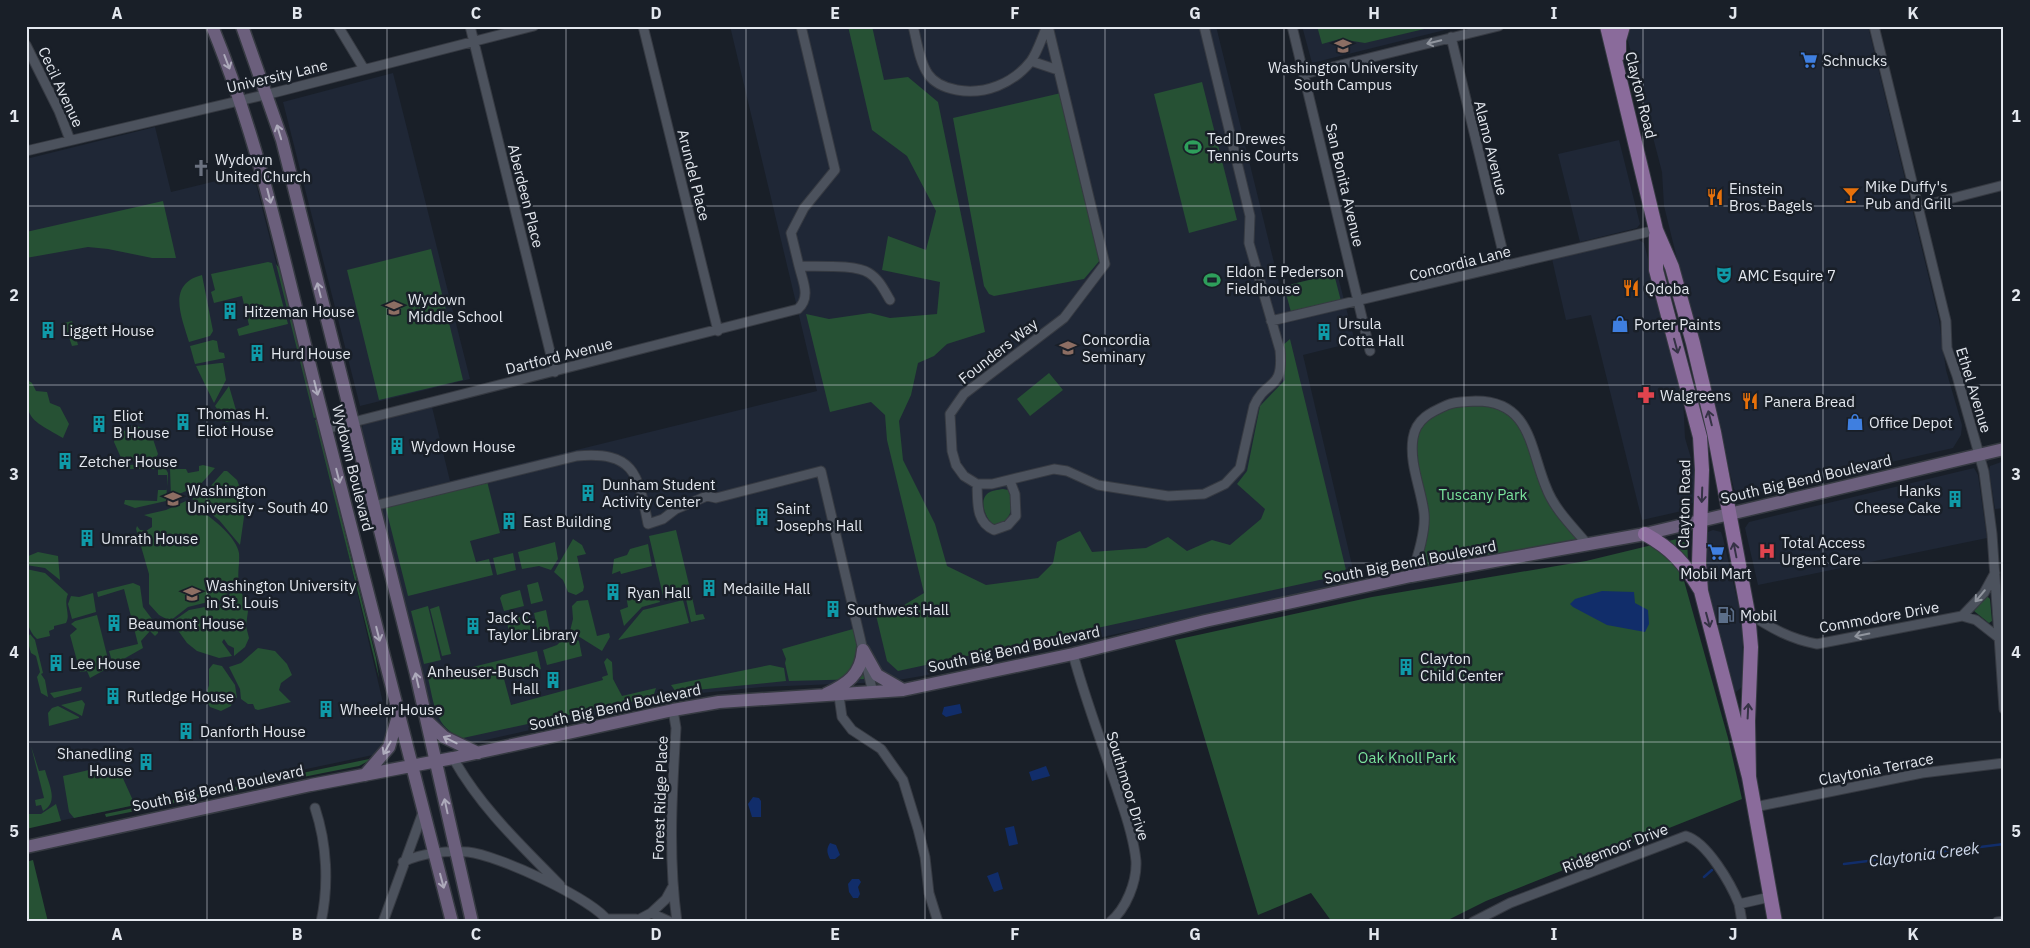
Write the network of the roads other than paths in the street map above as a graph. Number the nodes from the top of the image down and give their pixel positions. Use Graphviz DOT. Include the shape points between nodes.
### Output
graph roads {
  1 [pos="212,26"];
  2 [pos="242,26"];
  3 [pos="338,26"];
  4 [pos="470,26"];
  5 [pos="534,26"];
  6 [pos="643,26"];
  7 [pos="801,26"];
  8 [pos="913,26"];
  9 [pos="1048,26"];
  10 [pos="1204,26"];
  11 [pos="1292,26"];
  12 [pos="1499,26"];
  13 [pos="1607,26"];
  14 [pos="1623,26"];
  15 [pos="1874,26"];
  16 [pos="1451,38"];
  17 [pos="474,41"];
  18 [pos="26,45"];
  19 [pos="1030,61"];
  20 [pos="364,69"];
  21 [pos="1058,70"];
  22 [pos="1304,74"];
  23 [pos="1620,77"];
  24 [pos="267,92"];
  25 [pos="240,99"];
  26 [pos="70,140"];
  27 [pos="26,151"];
  28 [pos="2004,185"];
  29 [pos="1918,207"];
  30 [pos="1656,230"];
  31 [pos="799,266"];
  32 [pos="1506,266"];
  33 [pos="890,300"];
  34 [pos="1359,302"];
  35 [pos="1271,322"];
  36 [pos="718,331"];
  37 [pos="1370,351"];
  38 [pos="555,372"];
  39 [pos="352,422"];
  40 [pos="326,429"];
  41 [pos="2004,449"];
  42 [pos="1979,455"];
  43 [pos="1010,481"];
  44 [pos="977,484"];
  45 [pos="373,506"];
  46 [pos="1728,513"];
  47 [pos="1701,520"];
  48 [pos="1645,534"];
  49 [pos="1588,545"];
  50 [pos="1995,573"];
  51 [pos="1412,576"];
  52 [pos="1701,591"];
  53 [pos="1748,613"];
  54 [pos="1962,616"];
  55 [pos="1999,638"];
  56 [pos="863,650"];
  57 [pos="1073,654"];
  58 [pos="903,690"];
  59 [pos="873,693"];
  60 [pos="820,696"];
  61 [pos="839,696"];
  62 [pos="2004,709"];
  63 [pos="673,710"];
  64 [pos="398,716"];
  65 [pos="427,722"];
  66 [pos="478,753"];
  67 [pos="453,758"];
  68 [pos="437,761"];
  69 [pos="2004,763"];
  70 [pos="411,766"];
  71 [pos="365,775"];
  72 [pos="1750,777"];
  73 [pos="1755,807"];
  74 [pos="315,808"];
  75 [pos="423,812"];
  76 [pos="26,847"];
  77 [pos="456,852"];
  78 [pos="434,854"];
  79 [pos="404,862"];
  80 [pos="563,888"];
  81 [pos="672,888"];
  82 [pos="1770,897"];
  83 [pos="1739,904"];
  84 [pos="651,914"];
  85 [pos="608,920"];
  86 [pos="635,920"];
  87 [pos="2004,921"];
  88 [pos="321,922"];
  89 [pos="383,922"];
  90 [pos="452,922"];
  91 [pos="472,922"];
  92 [pos="671,922"];
  93 [pos="677,922"];
  94 [pos="938,922"];
  95 [pos="1110,922"];
  96 [pos="1473,922"];
  97 [pos="1742,922"];
  98 [pos="1775,922"];
  99 [pos="1997,922"];
  1 -- 25 [label="main road, Wydown Boulevard, one-way"];
  2 -- 24 [label="main road, Wydown Boulevard"];
  3 -- 20 [label="street"];
  4 -- 17 [label="street, Aberdeen Place"];
  5 -- 17 [label="street, University Lane"];
  6 -- 36 [label="street, Arundel Place"];
  7 -- 31 [label="street" via="835,170 804,208 791,233"];
  8 -- 19 [label="street" via="925,69 936,82 950,88 968,92 990,90 1011,79"];
  9 -- 19 [label="street"];
  9 -- 21 [label="street, Founders Way"];
  10 -- 35 [label="street" via="1250,216 1249,243"];
  11 -- 22 [label="street, San Bonita Avenue"];
  12 -- 16 [label="street"];
  13 -- 23 [label="main road, Clayton Road"];
  14 -- 23 [label="main road" via="1619,40"];
  15 -- 29 [label="street, Ethel Avenue"];
  16 -- 22 [label="street, one-way"];
  16 -- 32 [label="street, Alamo Avenue"];
  17 -- 20 [label="street, University Lane"];
  17 -- 38 [label="street, Aberdeen Place"];
  18 -- 26 [label="street, Cecil Avenue"];
  19 -- 21 [label="street"];
  20 -- 24 [label="street, University Lane"];
  21 -- 44 [label="street, Founders Way" via="1105,264 1064,318 964,394 954,406 950,414 956,465 964,476"];
  22 -- 34 [label="street, San Bonita Avenue"];
  23 -- 30 [label="main road, Clayton Road"];
  24 -- 25 [label="street, University Lane"];
  39 -- 24 [label="main road, Wydown Boulevard, one-way" via="282,140"];
  25 -- 26 [label="street, University Lane"];
  25 -- 40 [label="main road, Wydown Boulevard, one-way" via="265,180"];
  26 -- 27 [label="street, University Lane"];
  28 -- 29 [label="street"];
  29 -- 42 [label="street, Ethel Avenue" via="1946,321 1947,348"];
  30 -- 32 [label="street, Concordia Lane"];
  46 -- 30 [label="main road, Clayton Road, one-way" via="1714,432 1693,343 1672,267"];
  30 -- 47 [label="main road, Clayton Road, one-way" via="1656,270 1700,437"];
  31 -- 33 [label="street" via="858,268 879,282"];
  31 -- 36 [label="street, Dartford Avenue" via="806,291 804,303 798,309"];
  32 -- 34 [label="street, Concordia Lane"];
  34 -- 35 [label="street, Concordia Lane"];
  34 -- 37 [label="street, San Bonita Avenue"];
  35 -- 43 [label="street" via="1280,350 1279,377 1258,398 1240,468 1225,484 1204,494 1168,496 1098,485 1067,471 1054,469"];
  36 -- 38 [label="street, Dartford Avenue"];
  38 -- 39 [label="street, Dartford Avenue"];
  39 -- 40 [label="street, Dartford Avenue"];
  39 -- 45 [label="main road, Wydown Boulevard"];
  40 -- 64 [label="main road, Wydown Boulevard, one-way"];
  41 -- 42 [label="main road, South Big Bend Boulevard"];
  42 -- 46 [label="main road, South Big Bend Boulevard"];
  42 -- 50 [label="street, Ethel Avenue" via="1984,472"];
  43 -- 44 [label="street"];
  43 -- 44 [label="street" via="1015,494 1016,516 1008,525 994,530 982,521"];
  45 -- 56 [label="street" via="577,456 601,454 620,460 632,470 642,492 648,524 706,496 716,498 821,472"];
  65 -- 45 [label="main road, Wydown Boulevard, one-way"];
  46 -- 47 [label="main road, South Big Bend Boulevard"];
  53 -- 46 [label="main road, Clayton Road, one-way"];
  47 -- 48 [label="main road, South Big Bend Boulevard"];
  47 -- 52 [label="main road, Clayton Road"];
  48 -- 49 [label="main road, South Big Bend Boulevard"];
  48 -- 52 [label="main road" via="1667,546 1687,568"];
  49 -- 51 [label="main road, South Big Bend Boulevard"];
  49 -- 51 [label="street" via="1550,495 1524,425 1493,401 1455,402 1425,415 1413,436 1413,461 1425,515"];
  50 -- 54 [label="street, Commodore Drive, one-way" via="1984,593"];
  50 -- 55 [label="street, Ethel Avenue"];
  51 -- 57 [label="main road, South Big Bend Boulevard"];
  52 -- 72 [label="main road, Clayton Road, one-way"];
  54 -- 53 [label="street, Commodore Drive, one-way" via="1817,644 1778,632"];
  72 -- 53 [label="main road, Clayton Road, one-way" via="1751,647"];
  54 -- 55 [label="street, Commodore Drive" via="1976,620"];
  55 -- 62 [label="street, Ethel Avenue"];
  56 -- 58 [label="main road" via="877,675"];
  56 -- 59 [label="street"];
  56 -- 60 [label="main road" via="855,676 845,685"];
  57 -- 58 [label="main road, South Big Bend Boulevard"];
  57 -- 95 [label="street, Southmoor Drive" via="1083,693 1127,818 1136,861 1132,887 1120,915"];
  58 -- 59 [label="main road, South Big Bend Boulevard"];
  59 -- 61 [label="main road, South Big Bend Boulevard"];
  60 -- 61 [label="main road, South Big Bend Boulevard"];
  60 -- 63 [label="main road, South Big Bend Boulevard" via="719,702"];
  61 -- 94 [label="street" via="842,717 852,730 881,749 903,780 925,857 929,893"];
  63 -- 66 [label="main road, South Big Bend Boulevard"];
  63 -- 81 [label="street, Forest Ridge Place" via="676,728 670,836"];
  64 -- 70 [label="main road, Wydown Boulevard"];
  64 -- 71 [label="main road, one-way" via="389,747"];
  66 -- 65 [label="main road, one-way" via="444,737"];
  65 -- 68 [label="main road, Wydown Boulevard"];
  66 -- 67 [label="main road, South Big Bend Boulevard"];
  67 -- 68 [label="main road, South Big Bend Boulevard"];
  67 -- 80 [label="street" via="468,786 497,822"];
  68 -- 70 [label="main road, South Big Bend Boulevard"];
  77 -- 68 [label="main road, Wydown Boulevard, one-way"];
  69 -- 73 [label="street, Claytonia Terrace" via="1922,773"];
  70 -- 71 [label="main road, South Big Bend Boulevard"];
  70 -- 75 [label="main road, Wydown Boulevard"];
  71 -- 76 [label="main road, South Big Bend Boulevard"];
  72 -- 73 [label="main road, Clayton Road"];
  73 -- 82 [label="main road, Clayton Road"];
  74 -- 88 [label="street" via="322,828 326,869"];
  75 -- 78 [label="main road, Wydown Boulevard"];
  75 -- 79 [label="street"];
  77 -- 78 [label="street"];
  77 -- 80 [label="street" via="501,862"];
  77 -- 91 [label="main road, Wydown Boulevard"];
  78 -- 79 [label="street"];
  78 -- 90 [label="main road, Wydown Boulevard, one-way"];
  79 -- 89 [label="street"];
  80 -- 85 [label="street"];
  81 -- 84 [label="street"];
  81 -- 93 [label="street, Forest Ridge Place"];
  82 -- 83 [label="street"];
  82 -- 98 [label="main road, Clayton Road"];
  83 -- 96 [label="street, Ridgemoor Drive" via="1706,849 1686,836 1520,900"];
  83 -- 97 [label="street"];
  84 -- 86 [label="street"];
  84 -- 92 [label="street"];
  85 -- 86 [label="street"];
  87 -- 99 [label="street"];
}
